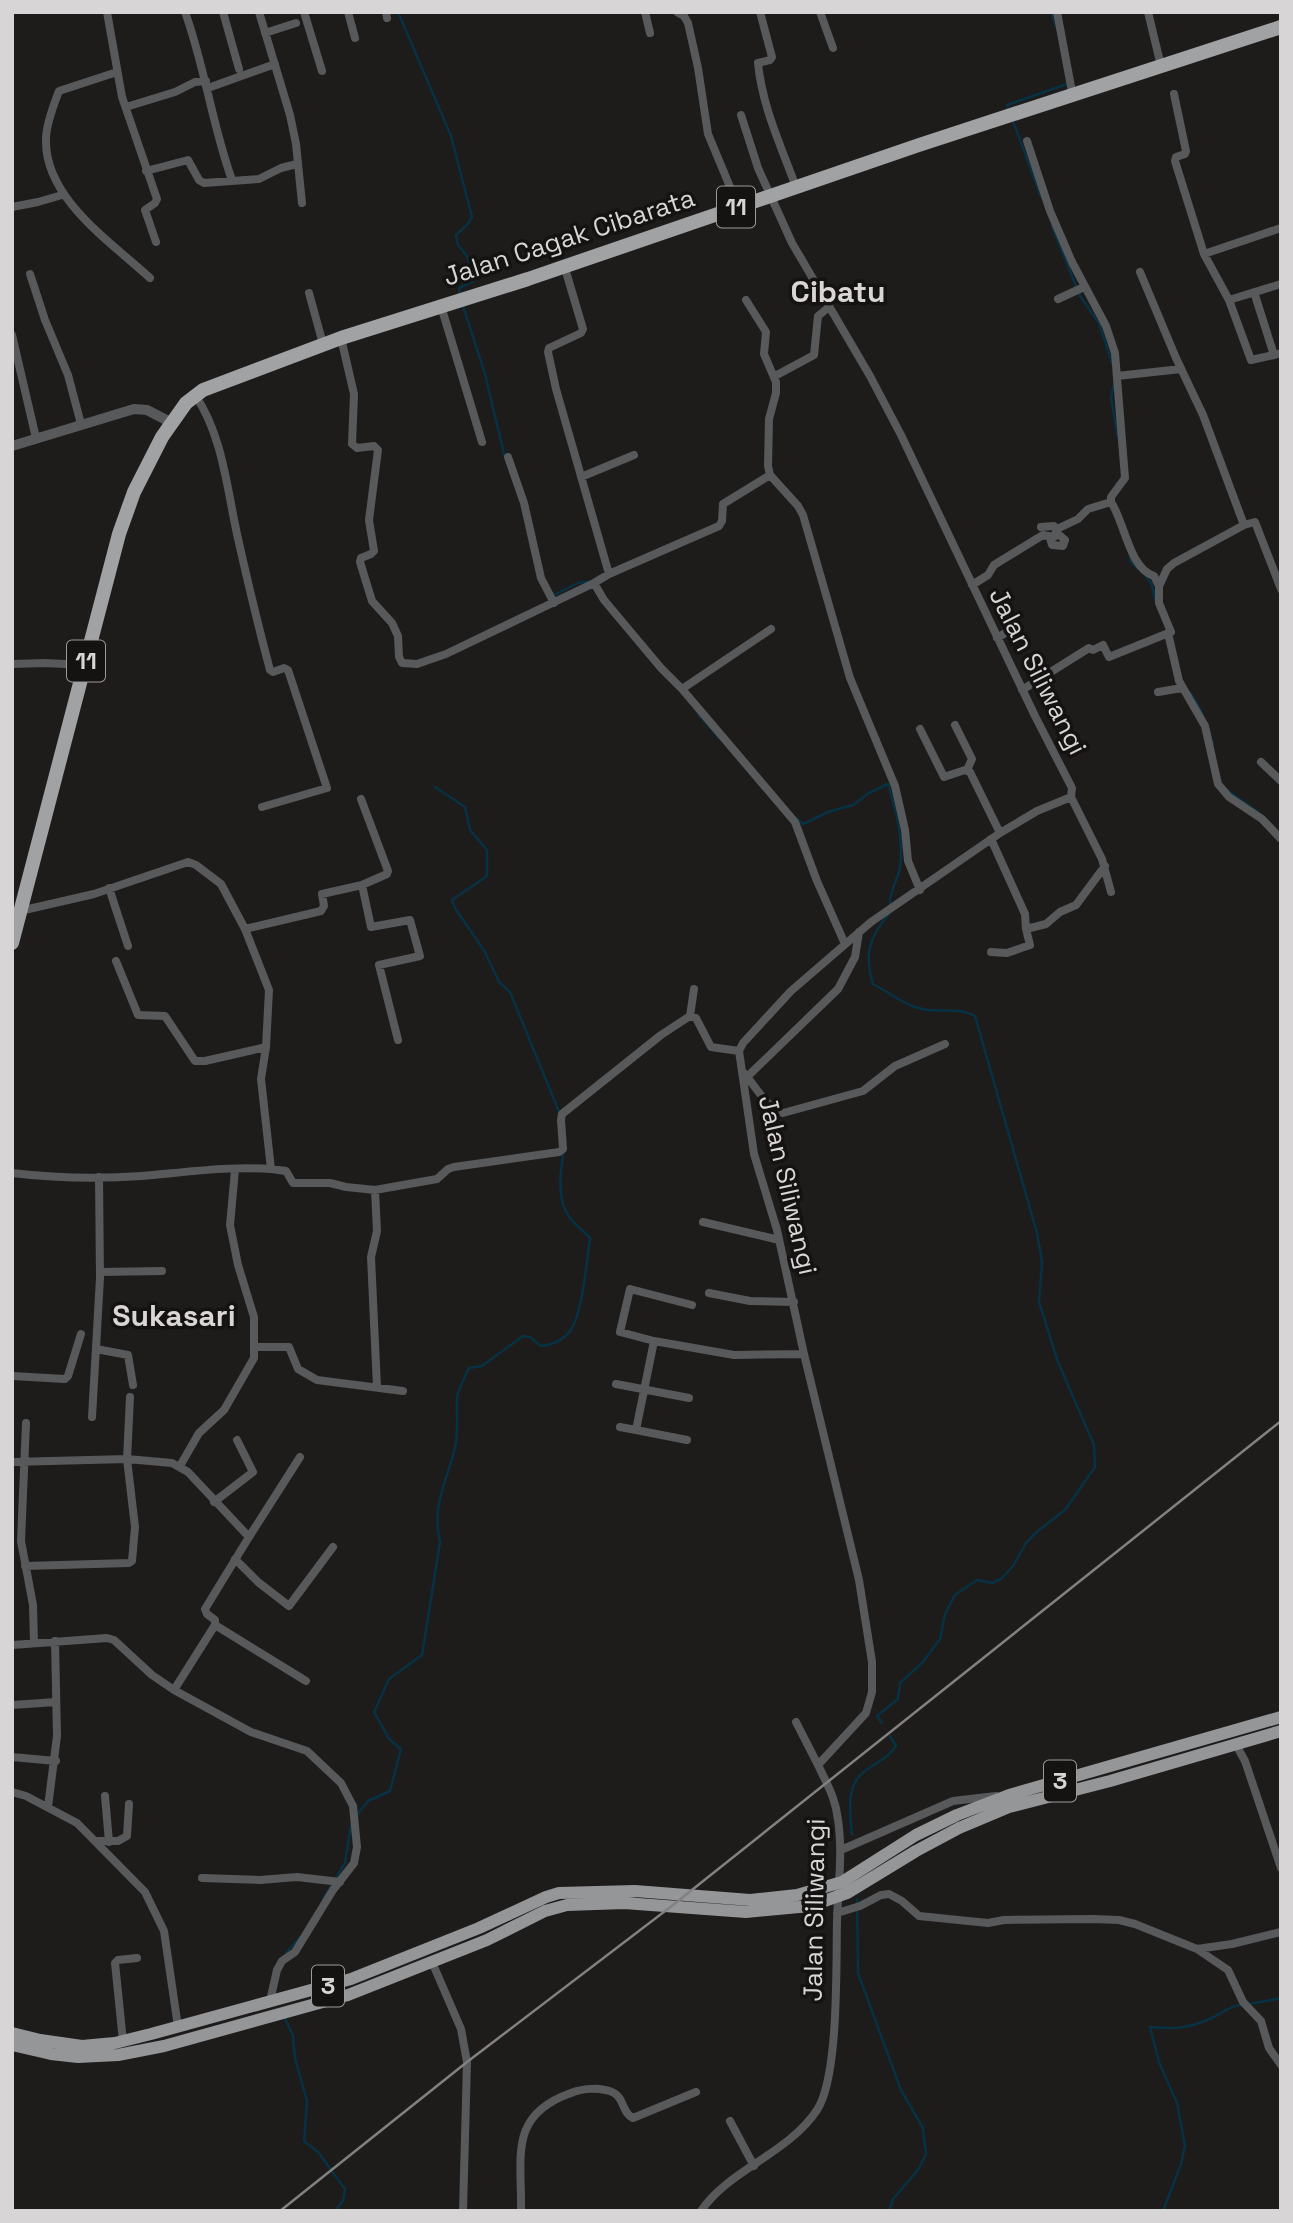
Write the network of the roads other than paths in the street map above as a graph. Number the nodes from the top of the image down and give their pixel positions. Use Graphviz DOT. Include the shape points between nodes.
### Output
graph roads {
  1 [pos="107,12"];
  2 [pos="185,12"];
  3 [pos="223,12"];
  4 [pos="259,12"];
  5 [pos="304,12"];
  6 [pos="348,12"];
  7 [pos="645,12"];
  8 [pos="761,12"];
  9 [pos="820,12"];
  10 [pos="1057,12"];
  11 [pos="1149,12"];
  12 [pos="684,14"];
  13 [pos="296,23"];
  14 [pos="1281,27"];
  15 [pos="265,33"];
  16 [pos="650,33"];
  17 [pos="355,38"];
  18 [pos="832,48"];
  19 [pos="275,64"];
  20 [pos="1161,66"];
  21 [pos="239,69"];
  22 [pos="322,71"];
  23 [pos="117,72"];
  24 [pos="207,84"];
  25 [pos="1174,94"];
  26 [pos="1073,97"];
  27 [pos="126,107"];
  28 [pos="740,115"];
  29 [pos="1027,141"];
  30 [pos="297,164"];
  31 [pos="146,171"];
  32 [pos="232,180"];
  33 [pos="796,187"];
  34 [pos="62,195"];
  35 [pos="771,195"];
  36 [pos="302,203"];
  37 [pos="738,206"];
  38 [pos="12,207"];
  39 [pos="1281,228"];
  40 [pos="156,242"];
  41 [pos="1204,254"];
  42 [pos="564,265"];
  43 [pos="1140,272"];
  44 [pos="30,274"];
  45 [pos="150,278"];
  46 [pos="1281,284"];
  47 [pos="1084,286"];
  48 [pos="309,292"];
  49 [pos="1254,292"];
  50 [pos="1058,299"];
  51 [pos="746,300"];
  52 [pos="1228,300"];
  53 [pos="441,306"];
  54 [pos="829,307"];
  55 [pos="12,335"];
  56 [pos="341,338"];
  57 [pos="323,344"];
  58 [pos="1278,354"];
  59 [pos="1181,369"];
  60 [pos="775,376"];
  61 [pos="1117,376"];
  62 [pos="195,395"];
  63 [pos="172,423"];
  64 [pos="81,424"];
  65 [pos="36,438"];
  66 [pos="482,442"];
  67 [pos="12,446"];
  68 [pos="634,455"];
  69 [pos="508,457"];
  70 [pos="770,475"];
  71 [pos="581,477"];
  72 [pos="1111,502"];
  73 [pos="1244,524"];
  74 [pos="1041,527"];
  75 [pos="1055,533"];
  76 [pos="609,574"];
  77 [pos="594,583"];
  78 [pos="972,585"];
  79 [pos="1159,586"];
  80 [pos="1281,588"];
  81 [pos="554,603"];
  82 [pos="1017,626"];
  83 [pos="771,629"];
  84 [pos="1169,633"];
  85 [pos="997,638"];
  86 [pos="12,664"];
  87 [pos="85,665"];
  88 [pos="1181,688"];
  89 [pos="682,689"];
  90 [pos="1022,690"];
  91 [pos="1162,691"];
  92 [pos="955,725"];
  93 [pos="920,729"];
  94 [pos="1261,762"];
  95 [pos="967,770"];
  96 [pos="1281,781"];
  97 [pos="1070,797"];
  98 [pos="361,799"];
  99 [pos="262,807"];
  100 [pos="1000,833"];
  101 [pos="991,839"];
  102 [pos="1281,839"];
  103 [pos="1105,866"];
  104 [pos="362,885"];
  105 [pos="110,888"];
  106 [pos="920,890"];
  107 [pos="1111,892"];
  108 [pos="20,911"];
  109 [pos="245,929"];
  110 [pos="1026,929"];
  111 [pos="859,932"];
  112 [pos="12,943"];
  113 [pos="845,944"];
  114 [pos="128,946"];
  115 [pos="991,952"];
  116 [pos="117,961"];
  117 [pos="694,989"];
  118 [pos="690,1016"];
  119 [pos="398,1040"];
  120 [pos="945,1044"];
  121 [pos="266,1047"];
  122 [pos="739,1051"];
  123 [pos="745,1074"];
  124 [pos="271,1168"];
  125 [pos="235,1170"];
  126 [pos="12,1172"];
  127 [pos="99,1177"];
  128 [pos="375,1190"];
  129 [pos="704,1222"];
  130 [pos="779,1240"];
  131 [pos="162,1271"];
  132 [pos="100,1272"];
  133 [pos="709,1293"];
  134 [pos="794,1302"];
  135 [pos="692,1306"];
  136 [pos="81,1334"];
  137 [pos="654,1341"];
  138 [pos="255,1348"];
  139 [pos="96,1349"];
  140 [pos="804,1354"];
  141 [pos="12,1376"];
  142 [pos="616,1384"];
  143 [pos="133,1385"];
  144 [pos="377,1387"];
  145 [pos="645,1389"];
  146 [pos="404,1391"];
  147 [pos="130,1397"];
  148 [pos="689,1398"];
  149 [pos="92,1417"];
  150 [pos="26,1423"];
  151 [pos="620,1427"];
  152 [pos="636,1430"];
  153 [pos="237,1440"];
  154 [pos="687,1440"];
  155 [pos="300,1457"];
  156 [pos="127,1459"];
  157 [pos="12,1462"];
  158 [pos="24,1462"];
  159 [pos="180,1466"];
  160 [pos="214,1502"];
  161 [pos="249,1537"];
  162 [pos="333,1547"];
  163 [pos="235,1559"];
  164 [pos="25,1566"];
  165 [pos="215,1625"];
  166 [pos="55,1641"];
  167 [pos="34,1643"];
  168 [pos="12,1645"];
  169 [pos="306,1681"];
  170 [pos="174,1689"];
  171 [pos="56,1702"];
  172 [pos="12,1705"];
  173 [pos="1281,1717"];
  174 [pos="796,1722"];
  175 [pos="1281,1731"];
  176 [pos="1235,1743"];
  177 [pos="12,1757"];
  178 [pos="56,1761"];
  179 [pos="818,1765"];
  180 [pos="12,1792"];
  181 [pos="1009,1795"];
  182 [pos="105,1796"];
  183 [pos="129,1804"];
  184 [pos="48,1807"];
  185 [pos="97,1842"];
  186 [pos="108,1842"];
  187 [pos="841,1850"];
  188 [pos="1281,1868"];
  189 [pos="202,1878"];
  190 [pos="340,1882"];
  191 [pos="822,1896"];
  192 [pos="838,1913"];
  193 [pos="1281,1933"];
  194 [pos="1197,1949"];
  195 [pos="137,1958"];
  196 [pos="432,1962"];
  197 [pos="270,2001"];
  198 [pos="178,2027"];
  199 [pos="12,2033"];
  200 [pos="123,2041"];
  201 [pos="12,2045"];
  202 [pos="1281,2064"];
  203 [pos="696,2092"];
  204 [pos="730,2121"];
  205 [pos="754,2166"];
  206 [pos="463,2211"];
  207 [pos="521,2211"];
  208 [pos="701,2211"];
  1 -- 23 [label="street"];
  2 -- 24 [label="street"];
  3 -- 21 [label="street"];
  4 -- 15 [label="street"];
  5 -- 22 [label="street"];
  6 -- 17 [label="street"];
  7 -- 16 [label="street"];
  8 -- 33 [label="street" via="772,57 758,63 762,89"];
  9 -- 18 [label="street"];
  10 -- 26 [label="street"];
  11 -- 20 [label="street"];
  12 -- 37 [label="street" via="708,134"];
  13 -- 15 [label="street"];
  14 -- 20 [label="highway, Jalan Cagak Cibarata / 11"];
  15 -- 19 [label="street"];
  19 -- 24 [label="street"];
  19 -- 30 [label="street" via="290,115"];
  20 -- 26 [label="highway, Jalan Cagak Cibarata / 11"];
  23 -- 27 [label="street"];
  23 -- 34 [label="street" via="58,92 46,139"];
  24 -- 27 [label="street" via="195,82"];
  24 -- 32 [label="street"];
  25 -- 41 [label="street" via="1186,151 1175,161"];
  26 -- 33 [label="highway, Jalan Cagak Cibarata / 11"];
  27 -- 31 [label="street"];
  28 -- 35 [label="street, Jalan Siliwangi"];
  29 -- 47 [label="street" via="1050,211"];
  30 -- 32 [label="street" via="259,179"];
  30 -- 36 [label="street"];
  31 -- 32 [label="street" via="188,160 202,183"];
  31 -- 40 [label="street" via="157,199 145,210"];
  33 -- 35 [label="highway, Jalan Cagak Cibarata / 11"];
  34 -- 38 [label="street"];
  34 -- 45 [label="street" via="86,223"];
  35 -- 37 [label="highway, Jalan Cagak Cibarata / 11"];
  35 -- 54 [label="street, Jalan Siliwangi"];
  37 -- 42 [label="highway, Jalan Cagak Cibarata / 11"];
  39 -- 41 [label="street"];
  41 -- 52 [label="street"];
  42 -- 53 [label="highway, Jalan Cagak Cibarata / 11"];
  42 -- 71 [label="street" via="583,329 548,351"];
  43 -- 59 [label="street"];
  44 -- 64 [label="street"];
  46 -- 49 [label="street"];
  47 -- 50 [label="street"];
  47 -- 61 [label="street" via="1106,326"];
  48 -- 57 [label="street"];
  49 -- 52 [label="street"];
  49 -- 58 [label="street"];
  51 -- 60 [label="street" via="766,332 764,354"];
  52 -- 58 [label="street" via="1251,360"];
  53 -- 56 [label="highway, Jalan Cagak Cibarata / 11"];
  53 -- 66 [label="street"];
  54 -- 60 [label="street" via="818,316 812,358"];
  54 -- 78 [label="street, Jalan Siliwangi" via="901,435"];
  55 -- 65 [label="street"];
  56 -- 57 [label="highway, Jalan Cagak Cibarata / 11"];
  56 -- 81 [label="street" via="354,394 352,444 378,450 369,520 374,551 359,562 372,601 393,623 402,663 417,664 446,654"];
  57 -- 62 [label="highway, Jalan Cagak Cibarata / 11"];
  59 -- 61 [label="street"];
  59 -- 73 [label="street"];
  60 -- 70 [label="street" via="769,419"];
  61 -- 72 [label="street" via="1125,478"];
  62 -- 63 [label="highway, 11"];
  62 -- 99 [label="street" via="208,417 221,461 270,670 288,670 327,788"];
  63 -- 64 [label="street" via="138,408"];
  63 -- 87 [label="highway, 11" via="127,510"];
  64 -- 65 [label="street"];
  65 -- 67 [label="street"];
  68 -- 71 [label="street"];
  69 -- 81 [label="street" via="541,578"];
  70 -- 76 [label="street" via="723,504 719,526"];
  70 -- 106 [label="street" via="798,506 805,521 850,678 895,786 908,861"];
  71 -- 76 [label="street"];
  72 -- 75 [label="street" via="1088,509"];
  72 -- 79 [label="street" via="1136,564 1154,576"];
  73 -- 79 [label="street" via="1174,563"];
  73 -- 80 [label="street" via="1257,524"];
  74 -- 75 [label="street" via="1054,526"];
  75 -- 78 [label="street" via="1014,552"];
  76 -- 77 [label="street"];
  77 -- 81 [label="street"];
  77 -- 89 [label="street" via="660,668"];
  78 -- 85 [label="street, Jalan Siliwangi"];
  79 -- 84 [label="street" via="1159,603"];
  82 -- 85 [label="street"];
  83 -- 89 [label="street"];
  84 -- 88 [label="street"];
  84 -- 90 [label="street" via="1110,656 1103,645 1089,648"];
  85 -- 90 [label="street, Jalan Siliwangi"];
  86 -- 87 [label="street"];
  87 -- 108 [label="highway, 11"];
  88 -- 91 [label="street"];
  88 -- 102 [label="street" via="1205,726 1218,784"];
  89 -- 113 [label="street" via="795,822"];
  90 -- 97 [label="street, Jalan Siliwangi" via="1064,769 1072,788"];
  92 -- 95 [label="street" via="972,759"];
  93 -- 95 [label="street" via="944,777"];
  94 -- 96 [label="street"];
  95 -- 100 [label="street"];
  97 -- 100 [label="street, Jalan Siliwangi"];
  97 -- 103 [label="street"];
  98 -- 104 [label="street" via="388,871"];
  100 -- 101 [label="street, Jalan Siliwangi"];
  101 -- 106 [label="street, Jalan Siliwangi"];
  101 -- 110 [label="street" via="1025,914"];
  103 -- 107 [label="street"];
  103 -- 110 [label="street" via="1076,905"];
  104 -- 109 [label="street" via="323,894 321,911"];
  104 -- 119 [label="street" via="371,928 410,920 420,956 379,965"];
  105 -- 108 [label="street"];
  105 -- 109 [label="street" via="192,863 221,884"];
  105 -- 114 [label="street"];
  106 -- 111 [label="street, Jalan Siliwangi"];
  108 -- 112 [label="highway, 11"];
  109 -- 121 [label="street" via="269,990"];
  110 -- 115 [label="street" via="1030,945 1007,953"];
  111 -- 113 [label="street, Jalan Siliwangi"];
  111 -- 123 [label="street" via="855,957 838,989"];
  113 -- 122 [label="street, Jalan Siliwangi" via="791,991"];
  116 -- 121 [label="street" via="138,1015 165,1016 195,1061"];
  117 -- 118 [label="street"];
  118 -- 122 [label="street" via="696,1018 711,1047"];
  118 -- 128 [label="street" via="562,1114 563,1149 559,1152 454,1167 437,1179"];
  120 -- 123 [label="street" via="895,1066 863,1091 783,1113 776,1111"];
  121 -- 124 [label="street" via="261,1079"];
  122 -- 123 [label="street, Jalan Siliwangi"];
  123 -- 130 [label="street, Jalan Siliwangi" via="754,1154"];
  124 -- 125 [label="street"];
  124 -- 128 [label="street" via="286,1171 293,1183"];
  125 -- 127 [label="street"];
  125 -- 138 [label="street" via="230,1224 254,1317"];
  126 -- 127 [label="street"];
  127 -- 132 [label="street"];
  128 -- 144 [label="street" via="377,1231 370,1257"];
  129 -- 130 [label="street"];
  130 -- 134 [label="street, Jalan Siliwangi"];
  131 -- 132 [label="street"];
  132 -- 139 [label="street"];
  133 -- 134 [label="street" via="750,1301"];
  134 -- 140 [label="street, Jalan Siliwangi"];
  135 -- 137 [label="street" via="630,1289 620,1332"];
  136 -- 141 [label="street" via="65,1379"];
  137 -- 140 [label="street" via="734,1355"];
  137 -- 145 [label="street"];
  138 -- 144 [label="street" via="289,1347 295,1366 310,1378"];
  138 -- 159 [label="street" via="254,1358 224,1410 196,1437"];
  139 -- 143 [label="street" via="128,1355"];
  139 -- 149 [label="street"];
  140 -- 179 [label="street, Jalan Siliwangi" via="859,1580 873,1670 866,1713"];
  142 -- 145 [label="street"];
  144 -- 146 [label="street"];
  145 -- 148 [label="street"];
  145 -- 152 [label="street"];
  147 -- 156 [label="street"];
  150 -- 158 [label="street"];
  151 -- 152 [label="street"];
  152 -- 154 [label="street"];
  153 -- 160 [label="street" via="253,1474"];
  155 -- 161 [label="street"];
  156 -- 158 [label="street"];
  156 -- 159 [label="street"];
  156 -- 164 [label="street" via="135,1527 132,1561"];
  157 -- 158 [label="street"];
  158 -- 164 [label="street" via="21,1541"];
  159 -- 160 [label="street"];
  160 -- 161 [label="street"];
  161 -- 163 [label="street"];
  162 -- 163 [label="street" via="289,1606"];
  163 -- 165 [label="street" via="205,1609"];
  164 -- 167 [label="street"];
  165 -- 169 [label="street"];
  165 -- 170 [label="street"];
  166 -- 167 [label="street"];
  166 -- 170 [label="street" via="114,1640"];
  166 -- 171 [label="street"];
  167 -- 168 [label="street"];
  170 -- 190 [label="street" via="251,1732 307,1751 341,1783 353,1806 357,1847 354,1863"];
  171 -- 172 [label="street"];
  171 -- 178 [label="street"];
  173 -- 181 [label="main road, 3"];
  174 -- 179 [label="street"];
  175 -- 176 [label="main road, 3"];
  176 -- 188 [label="street"];
  176 -- 191 [label="main road, 3" via="1009,1807 915,1851 853,1890"];
  177 -- 178 [label="street"];
  178 -- 184 [label="street"];
  179 -- 187 [label="street, Jalan Siliwangi" via="832,1792"];
  180 -- 184 [label="street"];
  181 -- 187 [label="street" via="953,1801"];
  181 -- 191 [label="main road, 3" via="916,1835"];
  182 -- 186 [label="street"];
  183 -- 186 [label="street" via="128,1835"];
  184 -- 185 [label="street" via="77,1823"];
  185 -- 186 [label="street"];
  185 -- 198 [label="street" via="138,1883 161,1922"];
  187 -- 192 [label="street, Jalan Siliwangi"];
  189 -- 190 [label="street" via="297,1877"];
  190 -- 197 [label="street" via="295,1952 282,1961"];
  191 -- 196 [label="main road, 3" via="796,1909 770,1911 624,1903 567,1905"];
  191 -- 197 [label="main road, 3" via="750,1900 635,1891 553,1894 351,1979"];
  192 -- 194 [label="street" via="889,1894 919,1916 988,1923 1119,1920"];
  192 -- 205 [label="street, Jalan Siliwangi" via="832,2048 825,2094 806,2126"];
  193 -- 194 [label="street"];
  194 -- 202 [label="street" via="1228,1970 1245,2006 1261,2021 1269,2048"];
  195 -- 200 [label="street" via="115,1963"];
  196 -- 201 [label="main road, 3" via="297,2011 164,2046 78,2057"];
  196 -- 206 [label="street" via="461,2029 467,2062"];
  197 -- 198 [label="main road, 3"];
  198 -- 200 [label="main road, 3"];
  199 -- 200 [label="main road, 3" via="66,2045"];
  203 -- 207 [label="street" via="633,2118 612,2092 582,2089 553,2100 523,2133"];
  204 -- 205 [label="street"];
  205 -- 208 [label="street, Jalan Siliwangi"];
}
